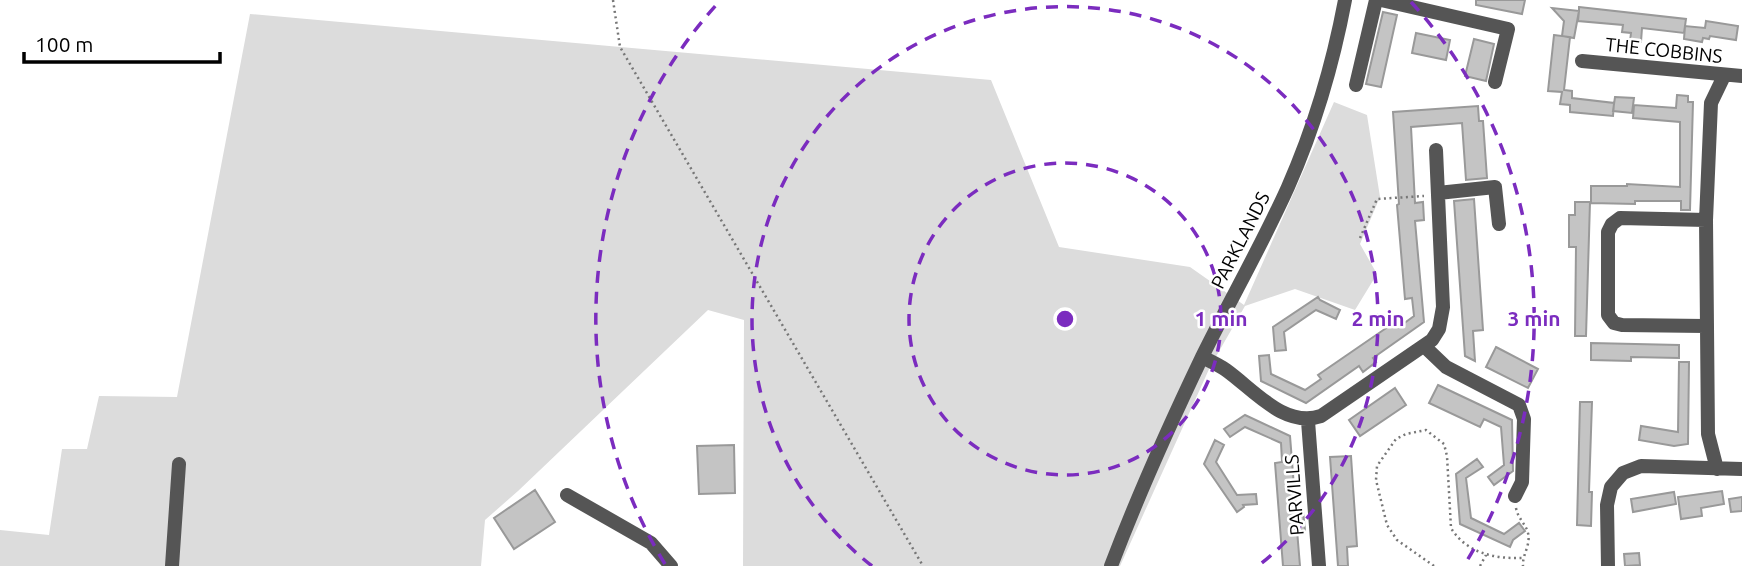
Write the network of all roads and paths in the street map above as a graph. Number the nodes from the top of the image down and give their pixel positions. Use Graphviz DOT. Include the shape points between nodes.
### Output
graph roads {
  1 [pos="613,0"];
  2 [pos="1345,0"];
  3 [pos="1376,0"];
  4 [pos="1381,0"];
  5 [pos="1427,5"];
  6 [pos="1581,61"];
  7 [pos="1724,76"];
  8 [pos="1742,76"];
  9 [pos="1495,82"];
  10 [pos="1356,85"];
  11 [pos="1436,150"];
  12 [pos="1438,193"];
  13 [pos="1706,219"];
  14 [pos="1499,224"];
  15 [pos="1360,238"];
  16 [pos="1705,326"];
  17 [pos="1424,346"];
  18 [pos="1202,357"];
  19 [pos="1308,421"];
  20 [pos="179,464"];
  21 [pos="1717,469"];
  22 [pos="1742,469"];
  23 [pos="568,495"];
  24 [pos="1515,496"];
  25 [pos="1486,555"];
  26 [pos="1522,558"];
  27 [pos="172,566"];
  28 [pos="671,566"];
  29 [pos="923,566"];
  30 [pos="1111,566"];
  31 [pos="1319,566"];
  32 [pos="1434,566"];
  33 [pos="1480,566"];
  34 [pos="1523,566"];
  35 [pos="1608,566"];
  1 -- 29 [label="path" via="620,47"];
  2 -- 18 [label="street, PARKLANDS" via="1311,127 1288,186"];
  3 -- 10 [label="street"];
  4 -- 5 [label="street"];
  5 -- 9 [label="street" via="1508,29"];
  6 -- 7 [label="street, THE COBBINS"];
  7 -- 8 [label="street, THE COBBINS"];
  7 -- 13 [label="street" via="1711,103"];
  11 -- 12 [label="street"];
  12 -- 14 [label="street" via="1495,187"];
  12 -- 15 [label="path" via="1377,199"];
  12 -- 17 [label="street" via="1443,318"];
  13 -- 16 [label="street"];
  13 -- 16 [label="street" via="1620,218 1608,232 1608,315 1614,323"];
  16 -- 21 [label="street" via="1707,433"];
  17 -- 19 [label="street"];
  17 -- 24 [label="street" via="1446,367 1519,405 1524,419 1522,482"];
  18 -- 19 [label="street" via="1266,402"];
  18 -- 30 [label="street, PARKLANDS"];
  19 -- 31 [label="street, PARVILLS"];
  20 -- 27 [label="street"];
  21 -- 22 [label="street"];
  21 -- 35 [label="street" via="1641,466 1623,473 1611,487 1607,505"];
  23 -- 28 [label="street" via="651,543"];
  24 -- 26 [label="path" via="1518,518 1528,532 1528,548"];
  25 -- 26 [label="path"];
  25 -- 32 [label="path" via="1456,538 1451,528 1444,444 1426,430 1406,434 1396,439 1377,466 1377,480 1387,525 1397,540"];
  25 -- 33 [label="path"];
  26 -- 34 [label="path"];
}
